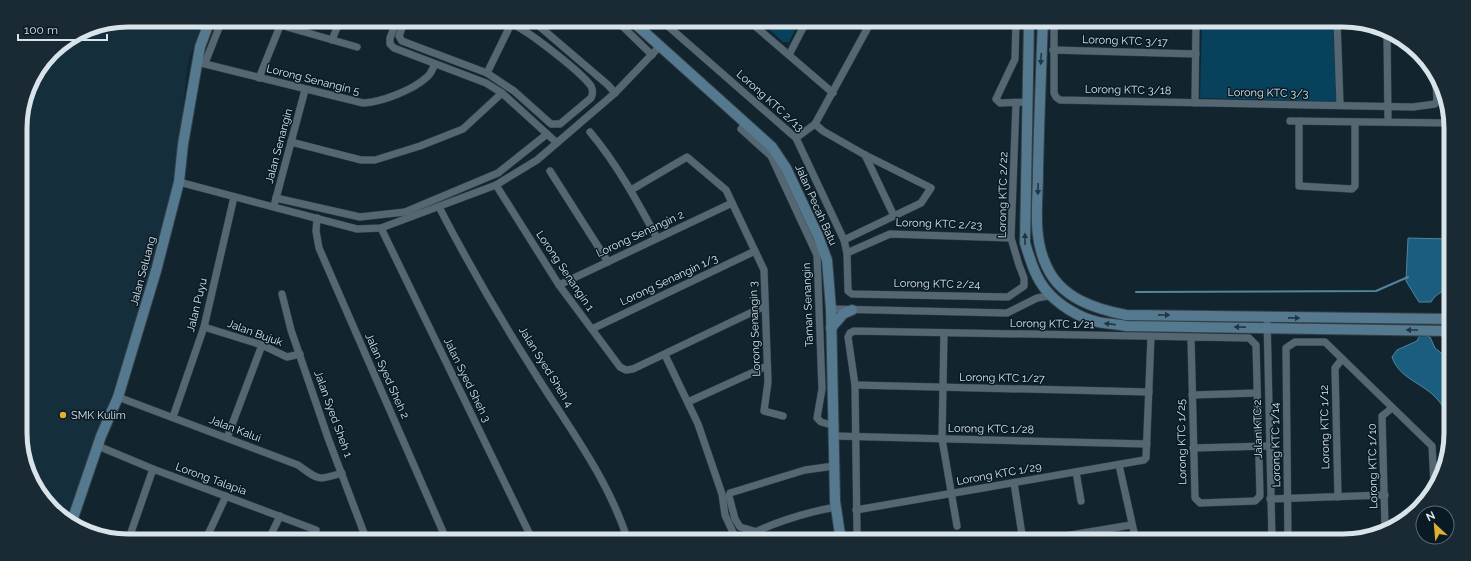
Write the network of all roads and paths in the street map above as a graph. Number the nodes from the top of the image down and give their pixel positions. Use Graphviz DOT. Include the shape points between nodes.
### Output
graph roads {
  1 [pos="207,27"];
  2 [pos="219,27"];
  3 [pos="279,27"];
  4 [pos="295,27"];
  5 [pos="337,27"];
  6 [pos="394,27"];
  7 [pos="404,27"];
  8 [pos="510,27"];
  9 [pos="516,27"];
  10 [pos="540,27"];
  11 [pos="623,27"];
  12 [pos="639,27"];
  13 [pos="669,27"];
  14 [pos="756,27"];
  15 [pos="803,27"];
  16 [pos="868,27"];
  17 [pos="1014,27"];
  18 [pos="1029,27"];
  19 [pos="1043,27"];
  20 [pos="1054,27"];
  21 [pos="1196,27"];
  22 [pos="1338,27"];
  23 [pos="1387,37"];
  24 [pos="332,40"];
  25 [pos="660,46"];
  26 [pos="358,48"];
  27 [pos="424,50"];
  28 [pos="1053,50"];
  29 [pos="1196,54"];
  30 [pos="652,55"];
  31 [pos="789,55"];
  32 [pos="421,58"];
  33 [pos="201,63"];
  34 [pos="435,64"];
  35 [pos="583,66"];
  36 [pos="487,73"];
  37 [pos="577,73"];
  38 [pos="259,78"];
  39 [pos="305,90"];
  40 [pos="1436,90"];
  41 [pos="502,93"];
  42 [pos="833,93"];
  43 [pos="615,94"];
  44 [pos="1028,102"];
  45 [pos="1016,103"];
  46 [pos="1195,103"];
  47 [pos="1340,106"];
  48 [pos="1387,106"];
  49 [pos="536,110"];
  50 [pos="530,118"];
  51 [pos="1290,120"];
  52 [pos="1299,121"];
  53 [pos="1388,121"];
  54 [pos="1355,122"];
  55 [pos="1444,123"];
  56 [pos="745,124"];
  57 [pos="815,124"];
  58 [pos="590,132"];
  59 [pos="547,134"];
  60 [pos="796,138"];
  61 [pos="291,142"];
  62 [pos="557,143"];
  63 [pos="865,155"];
  64 [pos="550,171"];
  65 [pos="179,182"];
  66 [pos="496,186"];
  67 [pos="631,190"];
  68 [pos="234,197"];
  69 [pos="276,198"];
  70 [pos="732,203"];
  71 [pos="274,207"];
  72 [pos="439,207"];
  73 [pos="894,216"];
  74 [pos="317,218"];
  75 [pos="381,228"];
  76 [pos="657,238"];
  77 [pos="1011,238"];
  78 [pos="844,240"];
  79 [pos="755,251"];
  80 [pos="847,253"];
  81 [pos="608,262"];
  82 [pos="1042,283"];
  83 [pos="558,285"];
  84 [pos="1024,286"];
  85 [pos="848,291"];
  86 [pos="282,294"];
  87 [pos="1037,298"];
  88 [pos="1057,300"];
  89 [pos="765,306"];
  90 [pos="831,309"];
  91 [pos="852,310"];
  92 [pos="1267,317"];
  93 [pos="1444,319"];
  94 [pos="204,327"];
  95 [pos="831,328"];
  96 [pos="1267,328"];
  97 [pos="592,329"];
  98 [pos="1444,331"];
  99 [pos="944,333"];
  100 [pos="1151,337"];
  101 [pos="1190,338"];
  102 [pos="262,345"];
  103 [pos="300,354"];
  104 [pos="665,355"];
  105 [pos="1342,359"];
  106 [pos="767,366"];
  107 [pos="855,385"];
  108 [pos="943,387"];
  109 [pos="1149,392"];
  110 [pos="1257,393"];
  111 [pos="1192,395"];
  112 [pos="118,397"];
  113 [pos="688,402"];
  114 [pos="1392,408"];
  115 [pos="783,416"];
  116 [pos="173,417"];
  117 [pos="835,426"];
  118 [pos="835,436"];
  119 [pos="856,437"];
  120 [pos="227,438"];
  121 [pos="942,439"];
  122 [pos="1147,444"];
  123 [pos="98,446"];
  124 [pos="1258,446"];
  125 [pos="1269,446"];
  126 [pos="1193,448"];
  127 [pos="1119,465"];
  128 [pos="834,466"];
  129 [pos="153,469"];
  130 [pos="1076,472"];
  131 [pos="342,473"];
  132 [pos="1434,478"];
  133 [pos="1014,483"];
  134 [pos="951,493"];
  135 [pos="1385,495"];
  136 [pos="226,496"];
  137 [pos="1338,497"];
  138 [pos="1288,498"];
  139 [pos="1270,499"];
  140 [pos="1081,501"];
  141 [pos="836,507"];
  142 [pos="856,510"];
  143 [pos="280,516"];
  144 [pos="73,518"];
  145 [pos="1385,524"];
  146 [pos="1132,525"];
  147 [pos="957,526"];
  148 [pos="316,530"];
  149 [pos="754,531"];
  150 [pos="857,532"];
  151 [pos="130,534"];
  152 [pos="208,534"];
  153 [pos="271,534"];
  154 [pos="364,534"];
  155 [pos="444,534"];
  156 [pos="530,534"];
  157 [pos="626,534"];
  158 [pos="735,534"];
  159 [pos="750,534"];
  160 [pos="755,534"];
  161 [pos="840,534"];
  162 [pos="1022,534"];
  163 [pos="1077,534"];
  164 [pos="1134,534"];
  165 [pos="1272,534"];
  166 [pos="1288,534"];
  1 -- 33 [label="street, Jalan Seluang" via="200,47"];
  2 -- 33 [label="street"];
  3 -- 38 [label="street"];
  4 -- 24 [label="street"];
  5 -- 24 [label="street"];
  6 -- 32 [label="street" via="390,44"];
  7 -- 27 [label="street" via="400,38 402,41"];
  8 -- 36 [label="street"];
  9 -- 37 [label="street" via="534,37"];
  10 -- 35 [label="street"];
  11 -- 30 [label="street"];
  12 -- 25 [label="street, Jalan Pecah Batu"];
  13 -- 60 [label="street, Lorong KTC 2/13"];
  14 -- 31 [label="street"];
  15 -- 31 [label="street"];
  16 -- 42 [label="street"];
  17 -- 45 [label="street" via="1015,59 996,99 1000,103"];
  18 -- 44 [label="street"];
  19 -- 92 [label="street, one-way" via="1037,236 1047,268 1055,280 1088,305 1126,315"];
  20 -- 28 [label="street"];
  21 -- 29 [label="street"];
  22 -- 47 [label="street"];
  23 -- 48 [label="street"];
  24 -- 26 [label="street"];
  25 -- 30 [label="street"];
  25 -- 56 [label="street, Jalan Pecah Batu"];
  27 -- 32 [label="street"];
  27 -- 36 [label="street"];
  28 -- 29 [label="street, Lorong KTC 3/17"];
  28 -- 46 [label="street, Lorong KTC 3/18" via="1054,93 1060,100"];
  29 -- 46 [label="street"];
  30 -- 43 [label="street"];
  31 -- 42 [label="street"];
  32 -- 34 [label="street"];
  33 -- 38 [label="street, Lorong Senangin 5"];
  33 -- 65 [label="street, Jalan Seluang" via="183,144"];
  34 -- 39 [label="street, Lorong Senangin 5" via="428,77 411,88 375,103 363,103"];
  34 -- 41 [label="street"];
  35 -- 37 [label="street"];
  35 -- 43 [label="street"];
  36 -- 49 [label="street" via="514,90"];
  37 -- 49 [label="street" via="593,90 587,102 560,124 555,125"];
  38 -- 39 [label="street, Lorong Senangin 5"];
  39 -- 61 [label="street, Jalan Senangin"];
  40 -- 48 [label="street, Lorong KTC 3/3" via="1437,100 1431,106"];
  41 -- 50 [label="street"];
  41 -- 61 [label="street" via="463,129 376,160 361,160"];
  42 -- 57 [label="street"];
  43 -- 62 [label="street"];
  44 -- 45 [label="street"];
  82 -- 44 [label="street, one-way" via="1034,270 1025,243"];
  45 -- 77 [label="street, Lorong KTC 2/22"];
  46 -- 47 [label="street, Lorong KTC 3/3"];
  47 -- 48 [label="street, Lorong KTC 3/3"];
  48 -- 53 [label="street"];
  49 -- 50 [label="street"];
  50 -- 59 [label="street"];
  51 -- 52 [label="street"];
  52 -- 54 [label="street"];
  52 -- 54 [label="street" via="1300,188 1354,188"];
  53 -- 54 [label="street"];
  53 -- 55 [label="street"];
  56 -- 90 [label="street, Jalan Pecah Batu" via="772,147 781,159 818,236 826,260"];
  56 -- 117 [label="street, Taman Senangin" via="741,129 773,160 817,255 822,389 817,418"];
  57 -- 60 [label="street"];
  57 -- 63 [label="street"];
  58 -- 67 [label="street"];
  59 -- 62 [label="street"];
  59 -- 69 [label="street" via="498,173 405,212 360,217"];
  60 -- 78 [label="street, Lorong KTC 2/13"];
  61 -- 69 [label="street, Jalan Senangin"];
  62 -- 66 [label="street" via="537,160"];
  63 -- 73 [label="street"];
  63 -- 73 [label="street" via="931,188 922,203"];
  64 -- 81 [label="street"];
  65 -- 68 [label="street"];
  65 -- 112 [label="street, Jalan Seluang" via="154,278"];
  66 -- 72 [label="street"];
  66 -- 83 [label="street, Lorong Senangin 1"];
  67 -- 70 [label="street, Lorong Senangin 3" via="687,156 726,190"];
  67 -- 76 [label="street"];
  68 -- 71 [label="street"];
  68 -- 94 [label="street, Jalan Puyu"];
  69 -- 71 [label="street, Jalan Senangin"];
  70 -- 76 [label="street, Lorong Senangin 2"];
  70 -- 79 [label="street, Lorong Senangin 3"];
  71 -- 74 [label="street"];
  72 -- 75 [label="street"];
  72 -- 157 [label="street, Jalan Syed Sheh 4" via="531,367 595,466"];
  73 -- 78 [label="street"];
  74 -- 75 [label="street" via="358,229"];
  74 -- 155 [label="street, Jalan Syed Sheh 2" via="319,248"];
  75 -- 156 [label="street, Jalan Syed Sheh 3"];
  76 -- 81 [label="street, Lorong Senangin 2"];
  77 -- 80 [label="street, Lorong KTC 2/23" via="890,234"];
  77 -- 84 [label="street, Lorong KTC 2/22" via="1024,278"];
  78 -- 80 [label="street, Lorong KTC 2/13"];
  79 -- 89 [label="street, Lorong Senangin 3" via="764,270"];
  79 -- 97 [label="street, Lorong Senangin 1/3"];
  80 -- 85 [label="street, Lorong KTC 2/13"];
  81 -- 83 [label="street, Lorong Senangin 2"];
  82 -- 87 [label="street"];
  82 -- 88 [label="street"];
  83 -- 97 [label="street, Lorong Senangin 1"];
  84 -- 85 [label="street, Lorong KTC 2/24" via="1008,297 852,294"];
  86 -- 103 [label="street, Jalan Syed Sheh 1"];
  87 -- 88 [label="street" via="1048,296"];
  87 -- 91 [label="street" via="1008,312"];
  96 -- 88 [label="street, one-way" via="1126,326 1098,322 1074,312"];
  89 -- 104 [label="street"];
  89 -- 106 [label="street, Lorong Senangin 3"];
  90 -- 91 [label="street"];
  90 -- 95 [label="street, Jalan Pecah Batu"];
  91 -- 95 [label="street" via="843,314"];
  92 -- 93 [label="street, one-way"];
  92 -- 96 [label="street, Jalan KTC 2"];
  94 -- 102 [label="street, Jalan Bujuk"];
  94 -- 116 [label="street, Jalan Puyu"];
  95 -- 117 [label="street, Jalan Pecah Batu"];
  98 -- 96 [label="street, one-way"];
  96 -- 125 [label="street, Jalan KTC 2"];
  97 -- 104 [label="street, Lorong Senangin 1" via="620,367 626,370 633,370"];
  99 -- 100 [label="street, Lorong KTC 1/21"];
  99 -- 107 [label="street, Lorong KTC 1/21" via="850,333 848,337"];
  99 -- 108 [label="street"];
  100 -- 101 [label="street, Lorong KTC 1/21"];
  100 -- 109 [label="street"];
  101 -- 110 [label="street, Lorong KTC 1/21" via="1249,338 1256,345"];
  101 -- 111 [label="street, Lorong KTC 1/25"];
  102 -- 103 [label="street, Jalan Bujuk" via="287,357"];
  102 -- 120 [label="street"];
  103 -- 131 [label="street, Jalan Syed Sheh 1"];
  104 -- 113 [label="street"];
  105 -- 114 [label="street"];
  105 -- 137 [label="street, Lorong KTC 1/12" via="1335,368"];
  105 -- 138 [label="street, Lorong KTC 1/14" via="1325,342 1295,342 1286,348"];
  106 -- 113 [label="street"];
  106 -- 115 [label="street, Lorong Senangin 3" via="768,382 764,411"];
  107 -- 108 [label="street, Lorong KTC 1/27"];
  107 -- 119 [label="street, Lorong KTC 1/21"];
  108 -- 109 [label="street, Lorong KTC 1/27"];
  108 -- 121 [label="street"];
  109 -- 122 [label="street"];
  110 -- 111 [label="street"];
  110 -- 124 [label="street, Lorong KTC 1/21"];
  111 -- 126 [label="street, Lorong KTC 1/25"];
  112 -- 116 [label="street, Jalan Kalui"];
  112 -- 123 [label="street, Jalan Seluang"];
  113 -- 158 [label="street" via="722,494 725,515"];
  114 -- 132 [label="street" via="1432,446"];
  114 -- 135 [label="street, Lorong KTC 1/10" via="1382,416"];
  116 -- 120 [label="street, Jalan Kalui"];
  117 -- 118 [label="street, Jalan Pecah Batu"];
  118 -- 119 [label="street, Lorong KTC 1/28"];
  118 -- 128 [label="street, Jalan Pecah Batu"];
  119 -- 121 [label="street, Lorong KTC 1/28"];
  119 -- 142 [label="street, Lorong KTC 1/21"];
  120 -- 131 [label="street, Jalan Kalui" via="298,466 319,479"];
  121 -- 122 [label="street, Lorong KTC 1/28"];
  121 -- 134 [label="street"];
  122 -- 127 [label="street, Lorong KTC 1/29" via="1146,458"];
  123 -- 129 [label="street, Lorong Talapia"];
  123 -- 144 [label="street, Jalan Seluang"];
  124 -- 125 [label="street"];
  124 -- 126 [label="street"];
  124 -- 126 [label="street, Lorong KTC 1/25" via="1260,496 1255,501 1200,503 1195,498"];
  125 -- 139 [label="street, Jalan KTC 2"];
  127 -- 130 [label="street, Lorong KTC 1/29"];
  127 -- 146 [label="street"];
  128 -- 141 [label="street, Jalan Pecah Batu"];
  128 -- 149 [label="street" via="805,470 730,493 735,519 740,527"];
  129 -- 136 [label="street, Lorong Talapia"];
  129 -- 151 [label="street"];
  130 -- 133 [label="street, Lorong KTC 1/29"];
  130 -- 140 [label="street"];
  131 -- 154 [label="street, Jalan Syed Sheh 1"];
  133 -- 134 [label="street, Lorong KTC 1/29"];
  133 -- 162 [label="street"];
  134 -- 142 [label="street, Lorong KTC 1/29"];
  134 -- 147 [label="street"];
  135 -- 137 [label="street"];
  135 -- 145 [label="street, Lorong KTC 1/10"];
  136 -- 143 [label="street, Lorong Talapia"];
  136 -- 152 [label="street"];
  137 -- 138 [label="street"];
  138 -- 139 [label="street"];
  138 -- 166 [label="street, Lorong KTC 1/14"];
  139 -- 165 [label="street, Jalan KTC 2"];
  141 -- 149 [label="street"];
  141 -- 161 [label="street, Jalan Pecah Batu"];
  142 -- 150 [label="street, Lorong KTC 1/21"];
  143 -- 148 [label="street, Lorong Talapia"];
  143 -- 153 [label="street"];
  146 -- 163 [label="street"];
  146 -- 164 [label="street"];
  149 -- 159 [label="street"];
  149 -- 160 [label="street"];
}
